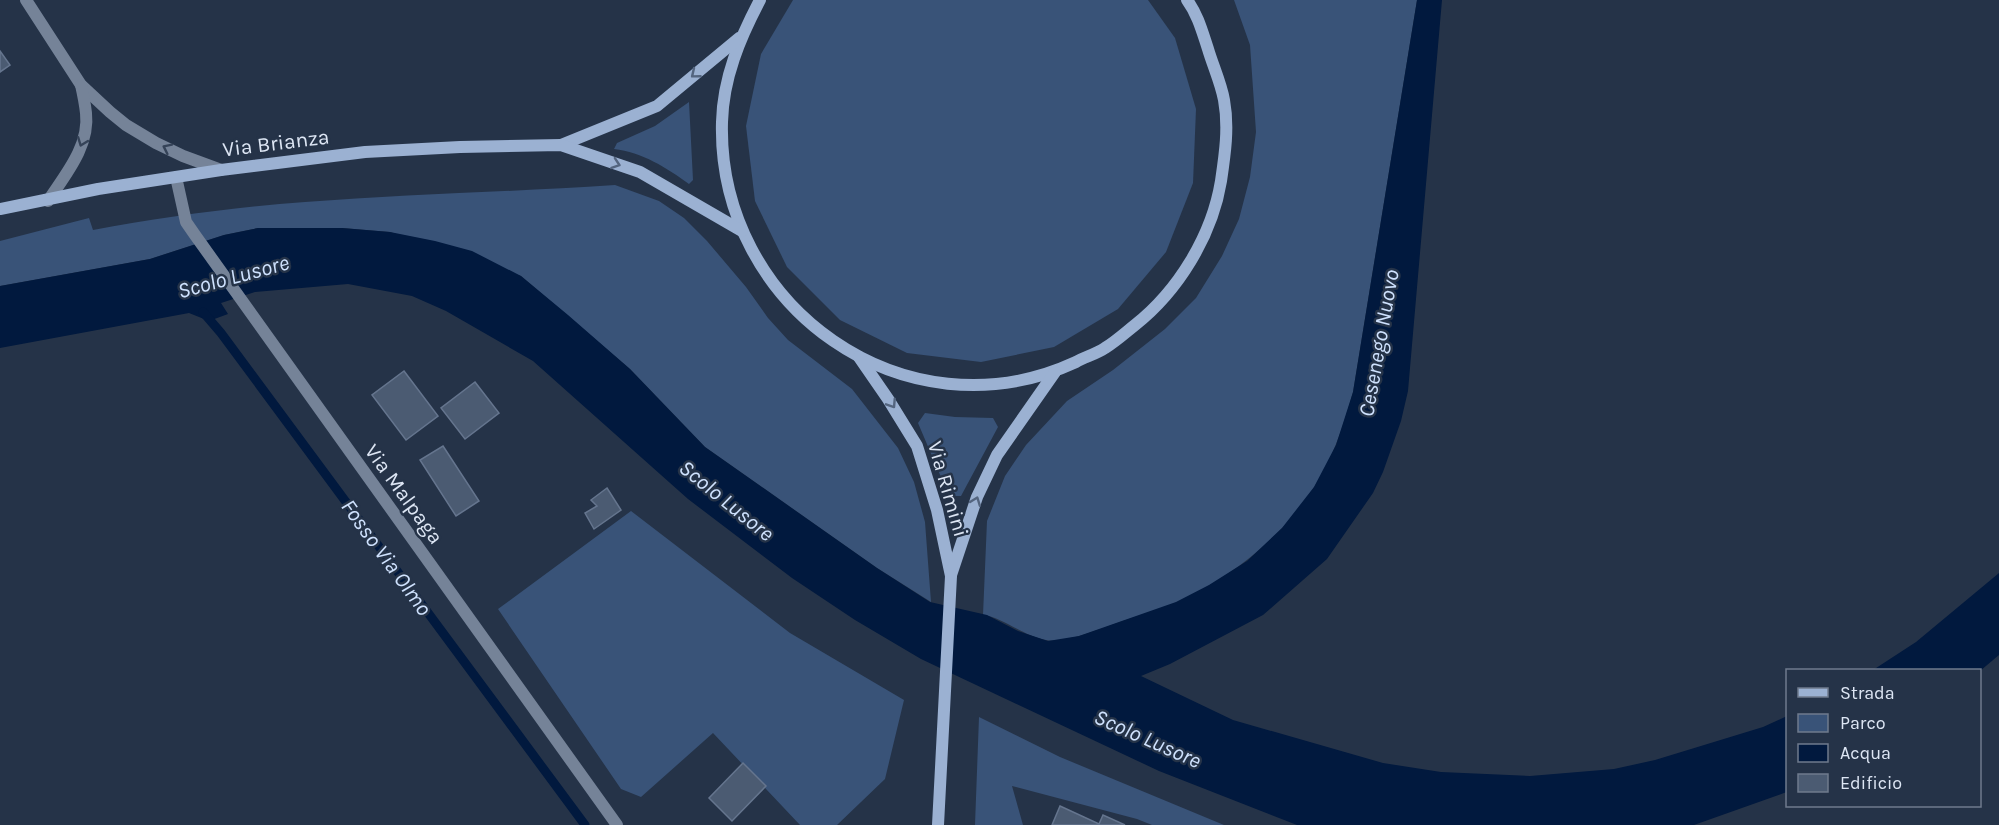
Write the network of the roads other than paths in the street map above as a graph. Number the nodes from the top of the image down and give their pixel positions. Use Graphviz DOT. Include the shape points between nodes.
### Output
graph roads {
  1 [pos="26,0"];
  2 [pos="760,0"];
  3 [pos="1187,0"];
  4 [pos="1194,0"];
  5 [pos="1196,14"];
  6 [pos="740,38"];
  7 [pos="81,85"];
  8 [pos="561,145"];
  9 [pos="221,170"];
  10 [pos="176,177"];
  11 [pos="48,201"];
  12 [pos="0,209"];
  13 [pos="742,231"];
  14 [pos="858,356"];
  15 [pos="1055,372"];
  16 [pos="951,576"];
  17 [pos="617,825"];
  18 [pos="938,825"];
  1 -- 7 [label="street"];
  2 -- 6 [label="main road"];
  3 -- 5 [label="main road"];
  4 -- 5 [label="main road"];
  5 -- 15 [label="main road" via="1224,100 1226,148 1218,198 1194,257 1154,310 1105,348"];
  6 -- 8 [label="main road, Via Brianza, one-way" via="657,106"];
  6 -- 13 [label="main road" via="728,77 722,120 728,188"];
  9 -- 7 [label="street, one-way" via="183,156 126,125"];
  7 -- 11 [label="street, one-way" via="87,114 85,134 74,163"];
  8 -- 9 [label="main road, Via Brianza" via="365,152"];
  8 -- 13 [label="main road, Via Brianza, one-way" via="640,172"];
  9 -- 10 [label="main road, Via Brianza"];
  10 -- 11 [label="main road, Via Brianza"];
  10 -- 17 [label="street, Via Malpaga" via="186,222"];
  11 -- 12 [label="main road, Via Brianza"];
  13 -- 14 [label="main road" via="767,277 793,308"];
  14 -- 15 [label="main road" via="889,370 951,384 1019,381"];
  14 -- 16 [label="main road, Via Rimini, one-way" via="917,446 937,510"];
  16 -- 15 [label="main road, Via Rimini, one-way" via="977,497 997,455"];
  16 -- 18 [label="main road, Via Rimini"];
}
